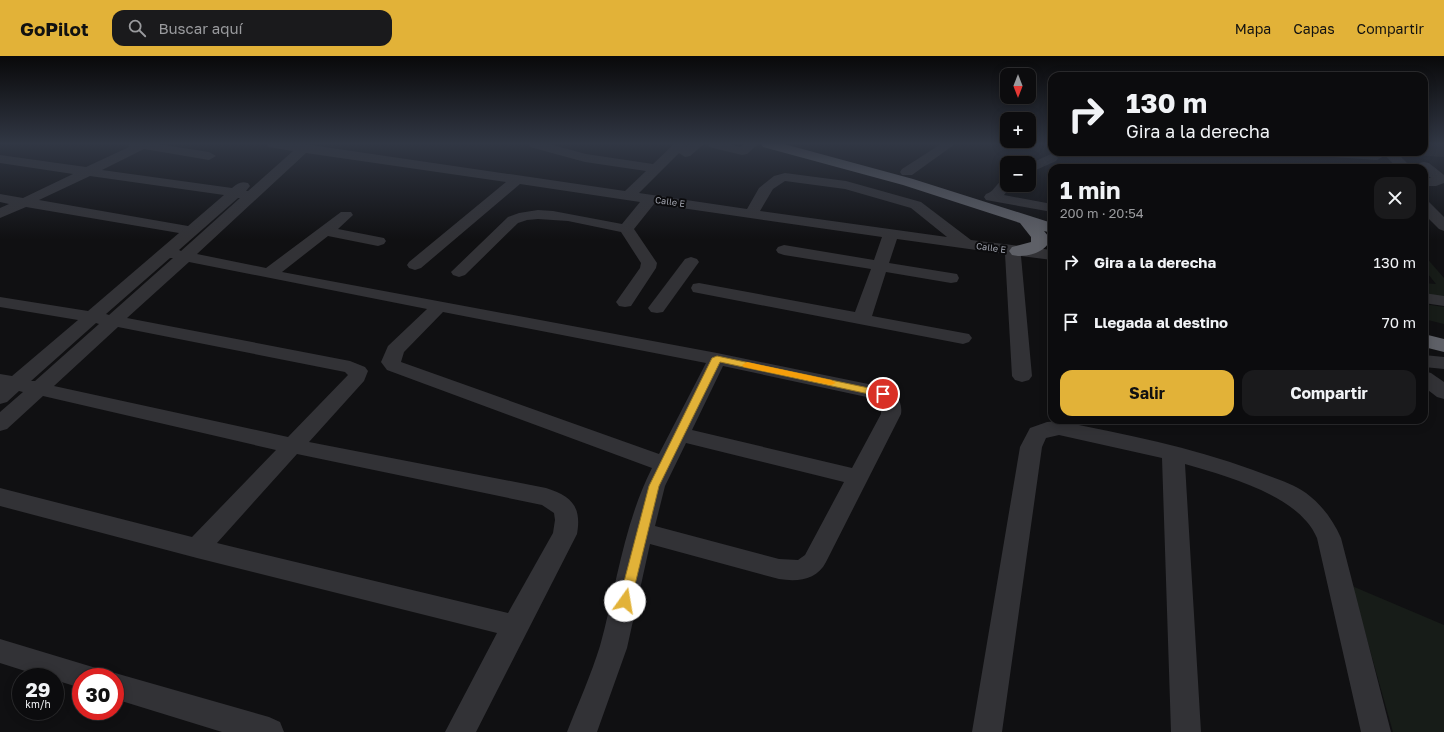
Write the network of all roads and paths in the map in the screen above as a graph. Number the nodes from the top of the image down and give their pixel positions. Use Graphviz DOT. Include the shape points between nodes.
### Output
graph roads {
  1 [pos="76,176"];
  2 [pos="109,176"];
  3 [pos="255,176"];
  4 [pos="267,176"];
  5 [pos="487,176"];
  6 [pos="648,176"];
  7 [pos="884,176"];
  8 [pos="919,176"];
  9 [pos="1436,176"];
  10 [pos="517,180"];
  11 [pos="1000,189"];
  12 [pos="1428,189"];
  13 [pos="1428,191"];
  14 [pos="1444,191"];
  15 [pos="235,193"];
  16 [pos="253,196"];
  17 [pos="628,196"];
  18 [pos="992,197"];
  19 [pos="1428,197"];
  20 [pos="0,198"];
  21 [pos="650,199"];
  22 [pos="23,202"];
  23 [pos="1048,207"];
  24 [pos="0,214"];
  25 [pos="751,214"];
  26 [pos="346,216"];
  27 [pos="1437,216"];
  28 [pos="1026,220"];
  29 [pos="1048,227"];
  30 [pos="1048,227"];
  31 [pos="626,229"];
  32 [pos="192,230"];
  33 [pos="325,231"];
  34 [pos="891,234"];
  35 [pos="378,241"];
  36 [pos="967,244"];
  37 [pos="784,250"];
  38 [pos="1015,251"];
  39 [pos="166,252"];
  40 [pos="1048,255"];
  41 [pos="187,256"];
  42 [pos="691,262"];
  43 [pos="415,265"];
  44 [pos="880,267"];
  45 [pos="459,272"];
  46 [pos="269,274"];
  47 [pos="642,278"];
  48 [pos="951,278"];
  49 [pos="674,286"];
  50 [pos="699,288"];
  51 [pos="1428,299"];
  52 [pos="1444,301"];
  53 [pos="0,302"];
  54 [pos="625,302"];
  55 [pos="440,306"];
  56 [pos="657,308"];
  57 [pos="93,317"];
  58 [pos="862,319"];
  59 [pos="114,321"];
  60 [pos="1428,329"];
  61 [pos="1444,334"];
  62 [pos="963,338"];
  63 [pos="1428,341"];
  64 [pos="1444,346"];
  65 [pos="717,358"];
  66 [pos="1428,361"];
  67 [pos="1444,363"];
  68 [pos="1022,376"];
  69 [pos="1428,380"];
  70 [pos="8,382"];
  71 [pos="38,389"];
  72 [pos="1444,392"];
  73 [pos="0,397"];
  74 [pos="0,424"];
  75 [pos="680,434"];
  76 [pos="293,446"];
  77 [pos="1173,453"];
  78 [pos="664,464"];
  79 [pos="857,477"];
  80 [pos="0,497"];
  81 [pos="641,532"];
  82 [pos="197,548"];
  83 [pos="515,626"];
  84 [pos="0,651"];
  85 [pos="72,673"];
  86 [pos="124,689"];
  87 [pos="269,732"];
  88 [pos="460,732"];
  89 [pos="582,732"];
  90 [pos="987,732"];
  91 [pos="1186,732"];
  92 [pos="1376,732"];
  1 -- 22 [label="street"];
  2 -- 15 [label="street"];
  3 -- 15 [label="street"];
  4 -- 16 [label="street"];
  5 -- 10 [label="street, Calle E"];
  6 -- 17 [label="street"];
  7 -- 28 [label="highway"];
  8 -- 18 [label="highway"];
  9 -- 12 [label="street" via="1441,179"];
  10 -- 17 [label="street, Calle E"];
  10 -- 43 [label="street"];
  11 -- 18 [label="street"];
  13 -- 14 [label="street"];
  15 -- 16 [label="street"];
  15 -- 32 [label="street"];
  16 -- 41 [label="street"];
  17 -- 21 [label="street, Calle E"];
  18 -- 23 [label="street"];
  18 -- 30 [label="highway"];
  19 -- 27 [label="street"];
  20 -- 22 [label="street"];
  21 -- 25 [label="street, Calle E"];
  21 -- 31 [label="street"];
  22 -- 24 [label="street"];
  22 -- 32 [label="street"];
  25 -- 34 [label="street, Calle E"];
  25 -- 36 [label="street" via="771,181 776,178 838,184 916,205"];
  26 -- 33 [label="street"];
  28 -- 29 [label="highway"];
  28 -- 38 [label="highway" via="1040,237 1039,244 1033,248"];
  31 -- 45 [label="street" via="545,214 521,216"];
  31 -- 47 [label="street" via="649,263"];
  32 -- 39 [label="street"];
  33 -- 35 [label="street"];
  33 -- 46 [label="street"];
  34 -- 36 [label="street, Calle E"];
  34 -- 44 [label="street"];
  36 -- 38 [label="street, Calle E"];
  37 -- 44 [label="street"];
  38 -- 40 [label="street, Calle E"];
  38 -- 68 [label="street"];
  39 -- 41 [label="street"];
  39 -- 57 [label="street"];
  41 -- 46 [label="street"];
  41 -- 59 [label="street"];
  42 -- 49 [label="street"];
  44 -- 48 [label="street"];
  44 -- 58 [label="street"];
  46 -- 55 [label="street"];
  47 -- 49 [label="street"];
  47 -- 54 [label="street"];
  49 -- 56 [label="street"];
  50 -- 58 [label="street"];
  51 -- 52 [label="street"];
  53 -- 57 [label="street"];
  55 -- 65 [label="street"];
  55 -- 78 [label="street" via="395,350 391,362 394,366"];
  57 -- 59 [label="street"];
  57 -- 70 [label="street"];
  58 -- 62 [label="street"];
  59 -- 71 [label="street"];
  59 -- 76 [label="street" via="350,367 358,371 357,377"];
  60 -- 61 [label="highway"];
  63 -- 64 [label="highway"];
  65 -- 75 [label="street"];
  65 -- 79 [label="street" via="883,394 890,401 891,414"];
  66 -- 67 [label="street"];
  69 -- 72 [label="street"];
  70 -- 71 [label="street"];
  70 -- 73 [label="street"];
  71 -- 74 [label="street"];
  71 -- 76 [label="street"];
  75 -- 78 [label="street"];
  75 -- 79 [label="street"];
  76 -- 82 [label="street"];
  76 -- 83 [label="street" via="546,497 558,502 566,510 568,522 565,534"];
  77 -- 90 [label="street" via="1059,428 1047,429 1035,436 1031,447"];
  77 -- 91 [label="street"];
  77 -- 92 [label="street" via="1225,467 1282,490 1301,502 1325,527"];
  78 -- 81 [label="street" via="654,486"];
  79 -- 81 [label="street" via="814,562 800,571 779,569"];
  80 -- 82 [label="street"];
  81 -- 89 [label="street" via="612,648"];
  82 -- 83 [label="street"];
  83 -- 88 [label="street"];
  84 -- 85 [label="street"];
  86 -- 87 [label="street"];
}
